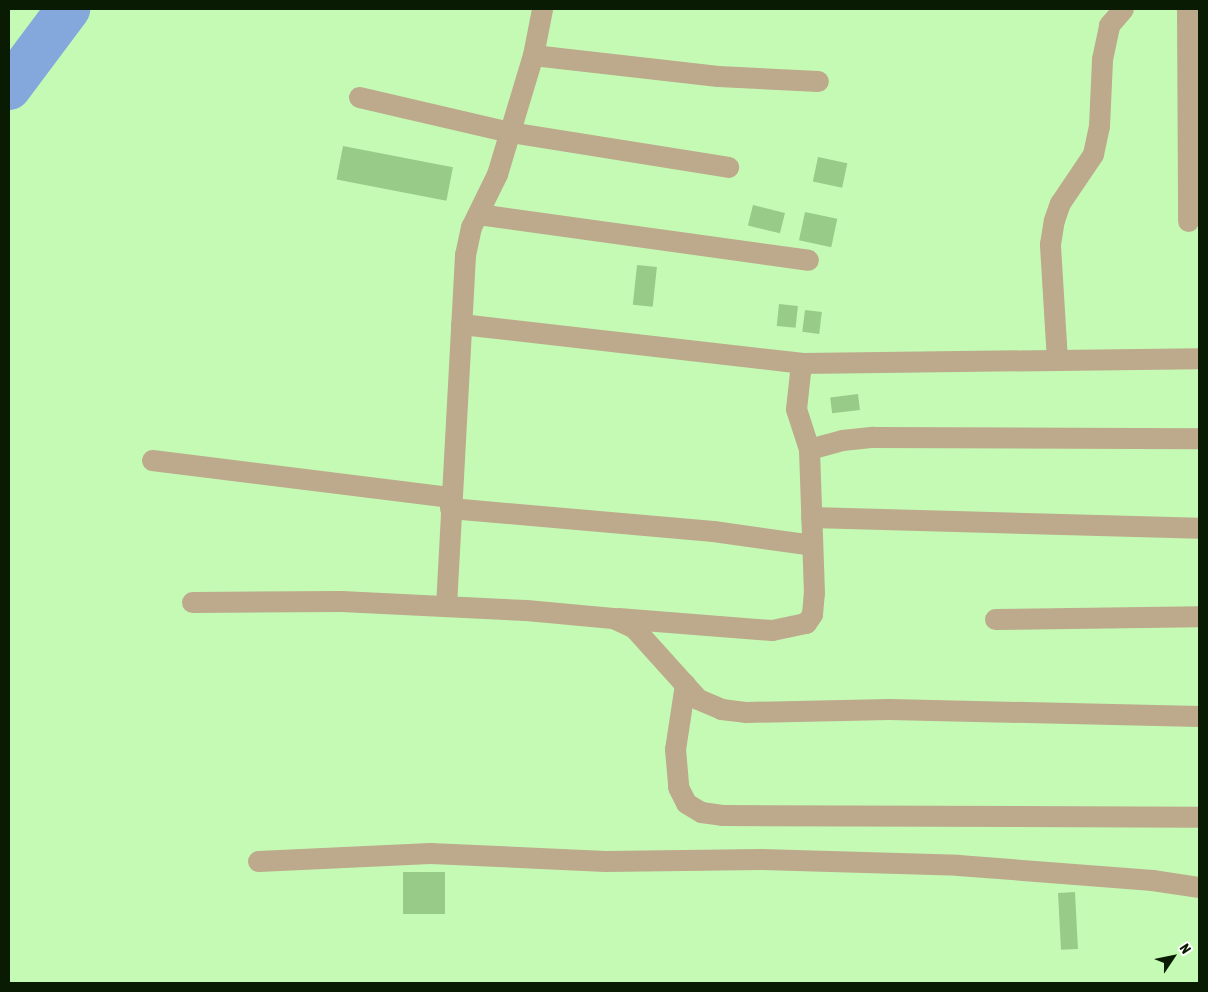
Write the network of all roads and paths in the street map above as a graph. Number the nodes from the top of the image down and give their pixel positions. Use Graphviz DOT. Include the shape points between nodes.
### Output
graph roads {
  1 [pos="542,9"];
  2 [pos="1123,9"];
  3 [pos="1187,9"];
  4 [pos="533,55"];
  5 [pos="818,81"];
  6 [pos="359,97"];
  7 [pos="510,132"];
  8 [pos="728,167"];
  9 [pos="478,214"];
  10 [pos="1188,221"];
  11 [pos="808,260"];
  12 [pos="461,324"];
  13 [pos="1199,358"];
  14 [pos="1057,360"];
  15 [pos="801,363"];
  16 [pos="1199,438"];
  17 [pos="809,450"];
  18 [pos="152,460"];
  19 [pos="450,502"];
  20 [pos="810,517"];
  21 [pos="1199,528"];
  22 [pos="812,545"];
  23 [pos="192,602"];
  24 [pos="446,606"];
  25 [pos="1199,616"];
  26 [pos="613,618"];
  27 [pos="995,618"];
  28 [pos="685,684"];
  29 [pos="1199,716"];
  30 [pos="1199,817"];
  31 [pos="258,861"];
  32 [pos="1199,887"];
  1 -- 4 [label="street"];
  2 -- 14 [label="street" via="1109,25 1107,34 1102,59 1100,126 1092,154 1060,203 1054,220 1050,244"];
  3 -- 10 [label="street"];
  4 -- 5 [label="street" via="718,76"];
  4 -- 7 [label="street"];
  6 -- 7 [label="street"];
  7 -- 8 [label="street"];
  7 -- 9 [label="street"];
  9 -- 11 [label="street"];
  9 -- 12 [label="street" via="465,255"];
  12 -- 15 [label="street"];
  12 -- 19 [label="street"];
  13 -- 14 [label="street"];
  14 -- 15 [label="street"];
  15 -- 17 [label="street" via="796,409"];
  16 -- 17 [label="street" via="874,437 842,440"];
  17 -- 20 [label="street"];
  18 -- 19 [label="street"];
  19 -- 22 [label="street"];
  19 -- 24 [label="street"];
  20 -- 21 [label="street"];
  20 -- 22 [label="street"];
  22 -- 26 [label="street" via="814,593 812,614 806,623 772,630"];
  23 -- 24 [label="street" via="342,601"];
  24 -- 26 [label="street"];
  25 -- 27 [label="street"];
  26 -- 28 [label="street" via="634,628"];
  28 -- 29 [label="street" via="708,706 746,712 889,709"];
  28 -- 30 [label="street" via="675,749 678,787 686,803 701,812 722,815"];
  31 -- 32 [label="street" via="430,853 605,861 760,859 958,865 1152,880"];
}
